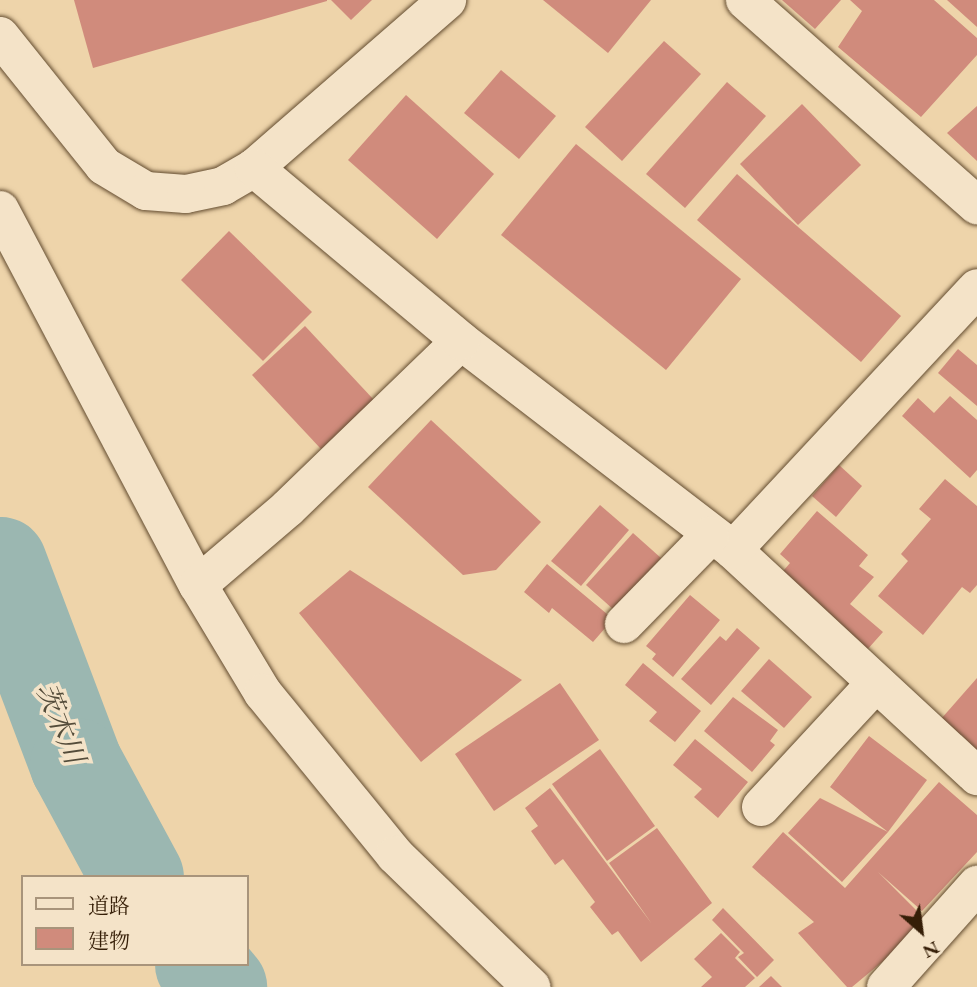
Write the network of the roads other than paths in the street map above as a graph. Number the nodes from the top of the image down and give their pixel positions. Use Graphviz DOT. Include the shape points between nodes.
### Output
graph roads {
  1 [pos="447,0"];
  2 [pos="745,0"];
  3 [pos="0,37"];
  4 [pos="254,168"];
  5 [pos="977,205"];
  6 [pos="0,210"];
  7 [pos="977,288"];
  8 [pos="461,341"];
  9 [pos="722,543"];
  10 [pos="198,586"];
  11 [pos="624,624"];
  12 [pos="876,683"];
  13 [pos="977,776"];
  14 [pos="761,807"];
  15 [pos="977,885"];
  16 [pos="531,987"];
  17 [pos="886,987"];
  1 -- 4 [label="street"];
  2 -- 5 [label="street"];
  3 -- 4 [label="street" via="104,166 146,191 186,194 223,186"];
  4 -- 8 [label="street"];
  6 -- 10 [label="street"];
  7 -- 9 [label="street"];
  8 -- 9 [label="street"];
  8 -- 10 [label="street" via="288,508"];
  9 -- 11 [label="street"];
  9 -- 12 [label="street"];
  10 -- 16 [label="street" via="263,693 395,855"];
  12 -- 13 [label="street"];
  12 -- 14 [label="street"];
  15 -- 17 [label="street"];
}
